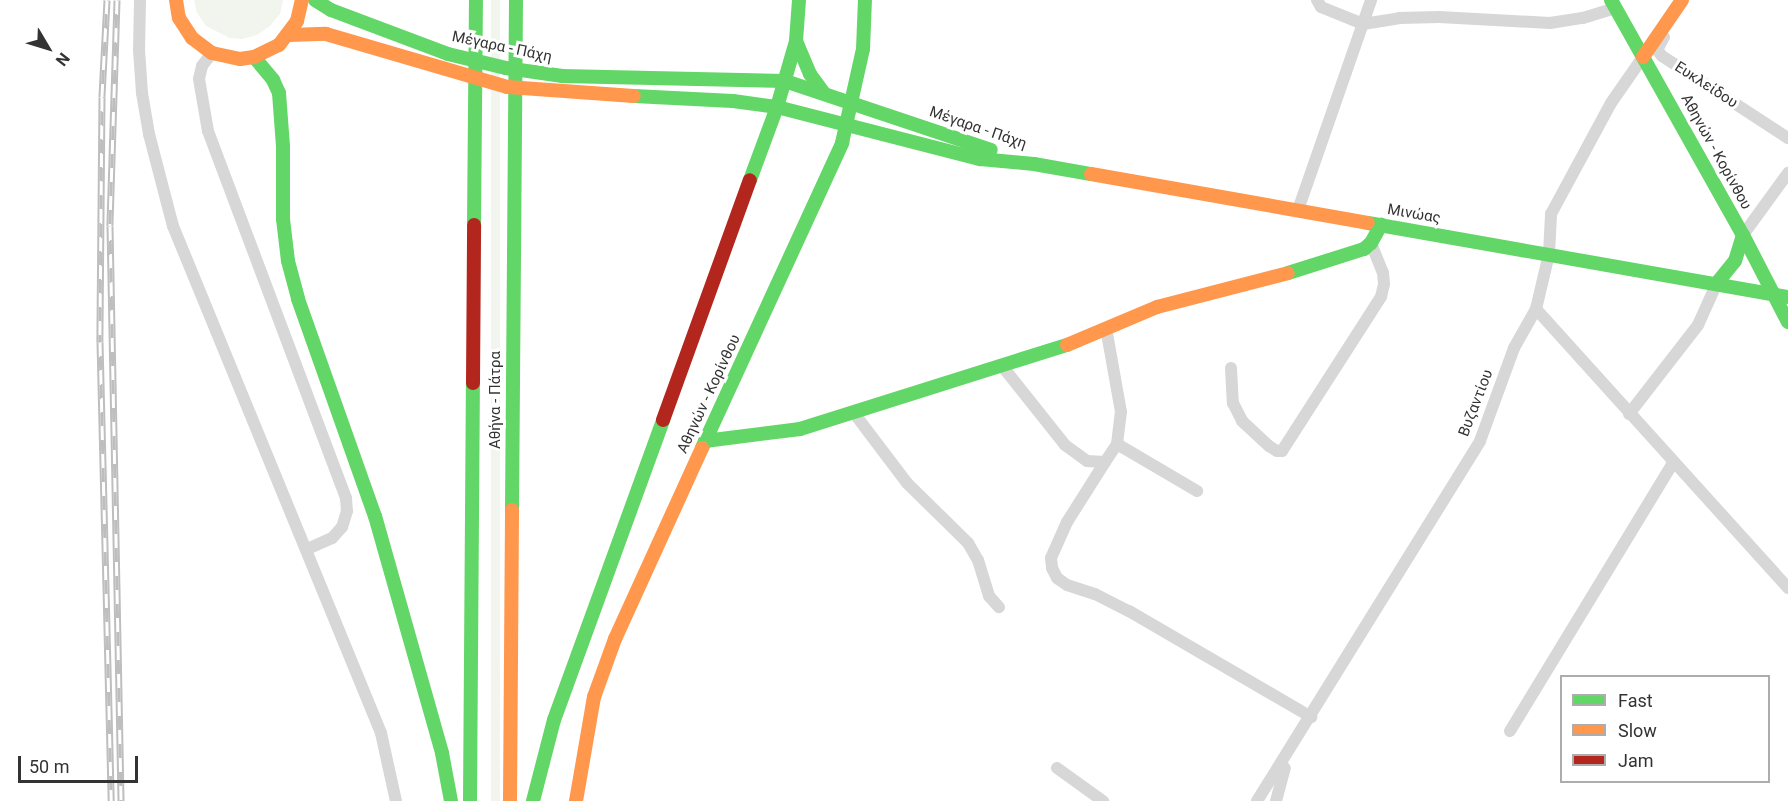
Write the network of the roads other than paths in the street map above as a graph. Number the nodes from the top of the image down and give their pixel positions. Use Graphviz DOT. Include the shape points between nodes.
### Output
graph roads {
  1 [pos="140,0"];
  2 [pos="302,0"];
  3 [pos="315,0"];
  4 [pos="476,0"];
  5 [pos="516,0"];
  6 [pos="799,0"];
  7 [pos="865,0"];
  8 [pos="1317,0"];
  9 [pos="1371,0"];
  10 [pos="1629,0"];
  11 [pos="1682,0"];
  12 [pos="173,2"];
  13 [pos="1613,4"];
  14 [pos="1671,16"];
  15 [pos="1363,24"];
  16 [pos="289,35"];
  17 [pos="796,41"];
  18 [pos="212,53"];
  19 [pos="254,57"];
  20 [pos="1643,57"];
  21 [pos="785,81"];
  22 [pos="824,93"];
  23 [pos="777,107"];
  24 [pos="1788,138"];
  25 [pos="1034,164"];
  26 [pos="1788,173"];
  27 [pos="1298,210"];
  28 [pos="1381,225"];
  29 [pos="1743,235"];
  30 [pos="1371,243"];
  31 [pos="1549,254"];
  32 [pos="1717,283"];
  33 [pos="1772,294"];
  34 [pos="1788,297"];
  35 [pos="1536,309"];
  36 [pos="1788,322"];
  37 [pos="1106,328"];
  38 [pos="1003,367"];
  39 [pos="1231,368"];
  40 [pos="854,413"];
  41 [pos="1629,414"];
  42 [pos="705,441"];
  43 [pos="1117,444"];
  44 [pos="1105,462"];
  45 [pos="1674,463"];
  46 [pos="1197,491"];
  47 [pos="307,549"];
  48 [pos="1788,588"];
  49 [pos="999,607"];
  50 [pos="1311,717"];
  51 [pos="1510,730"];
  52 [pos="1297,739"];
  53 [pos="1057,768"];
  54 [pos="396,801"];
  55 [pos="451,801"];
  56 [pos="470,801"];
  57 [pos="510,801"];
  58 [pos="533,801"];
  59 [pos="576,801"];
  60 [pos="1103,801"];
  61 [pos="1257,801"];
  62 [pos="1276,801"];
  1 -- 47 [label="street" via="142,93 173,226"];
  2 -- 16 [label="main road"];
  3 -- 21 [label="main road, Μέγαρα - Πάχη" via="331,10 448,54 506,68 561,76"];
  4 -- 56 [label="main road, Αθήνα - Πάτρα"];
  5 -- 57 [label="main road, Αθήνα - Πάτρα"];
  6 -- 17 [label="main road"];
  7 -- 42 [label="main road, Αθηνών - Κορίνθου" via="863,49 842,143"];
  8 -- 15 [label="street" via="1321,7"];
  9 -- 15 [label="street"];
  10 -- 13 [label="main road"];
  11 -- 14 [label="main road, Βυζαντίου"];
  12 -- 18 [label="main road" via="185,29"];
  13 -- 15 [label="street" via="1583,18 1550,23 1439,17"];
  13 -- 20 [label="main road, Αθηνών - Κορίνθου"];
  14 -- 20 [label="main road, Βυζαντίου"];
  14 -- 24 [label="street, Ευκλείδου" via="1672,25 1658,50 1662,56"];
  15 -- 27 [label="street"];
  16 -- 19 [label="main road" via="279,45"];
  16 -- 23 [label="main road, Μέγαρα - Πάχη" via="326,34 507,87"];
  17 -- 21 [label="main road"];
  17 -- 22 [label="main road" via="810,74"];
  18 -- 19 [label="main road"];
  18 -- 47 [label="street" via="202,66 199,79 208,131 346,498 342,527 332,538"];
  19 -- 55 [label="main road" via="279,93 283,219 298,299 375,516 442,753"];
  20 -- 29 [label="main road, Αθηνών - Κορίνθου"];
  20 -- 31 [label="street, Βυζαντίου" via="1611,103 1551,214"];
  21 -- 22 [label="main road, Μέγαρα - Πάχη"];
  21 -- 23 [label="main road"];
  22 -- 25 [label="main road, Μέγαρα - Πάχη"];
  23 -- 25 [label="main road, Μέγαρα - Πάχη" via="980,159"];
  23 -- 58 [label="main road" via="554,720"];
  25 -- 27 [label="main road, Μινώας"];
  26 -- 29 [label="street"];
  27 -- 28 [label="main road, Μινώας"];
  28 -- 30 [label="main road"];
  28 -- 31 [label="main road, Μινώας"];
  29 -- 32 [label="main road" via="1735,261"];
  29 -- 33 [label="main road, Αθηνών - Κορίνθου"];
  30 -- 37 [label="main road" via="1364,249 1255,283 1157,307"];
  30 -- 39 [label="street" via="1383,273 1381,297 1282,451 1269,446 1242,421 1233,403"];
  31 -- 32 [label="main road, Μινώας"];
  31 -- 35 [label="street, Βυζαντίου"];
  32 -- 33 [label="main road, Μινώας"];
  32 -- 41 [label="street" via="1698,325"];
  33 -- 34 [label="main road, Μινώας"];
  33 -- 36 [label="main road, Αθηνών - Κορίνθου"];
  35 -- 41 [label="street"];
  35 -- 50 [label="street, Βυζαντίου" via="1514,348 1471,458"];
  37 -- 38 [label="main road"];
  37 -- 43 [label="street" via="1121,412"];
  38 -- 40 [label="main road"];
  38 -- 44 [label="street" via="1065,445 1087,461"];
  40 -- 42 [label="main road" via="784,432"];
  40 -- 49 [label="street" via="907,483 968,543 978,560 989,596"];
  41 -- 45 [label="street"];
  42 -- 59 [label="main road, Αθηνών - Κορίνθου" via="615,639 594,698 580,760"];
  43 -- 44 [label="street"];
  43 -- 46 [label="street"];
  44 -- 50 [label="street" via="1067,522 1051,558 1057,578 1129,611"];
  45 -- 48 [label="street"];
  45 -- 51 [label="street"];
  47 -- 54 [label="street" via="381,733"];
  50 -- 52 [label="street, Βυζαντίου"];
  52 -- 61 [label="street, Βυζαντίου"];
  52 -- 62 [label="street" via="1282,773"];
  53 -- 60 [label="street"];
}
